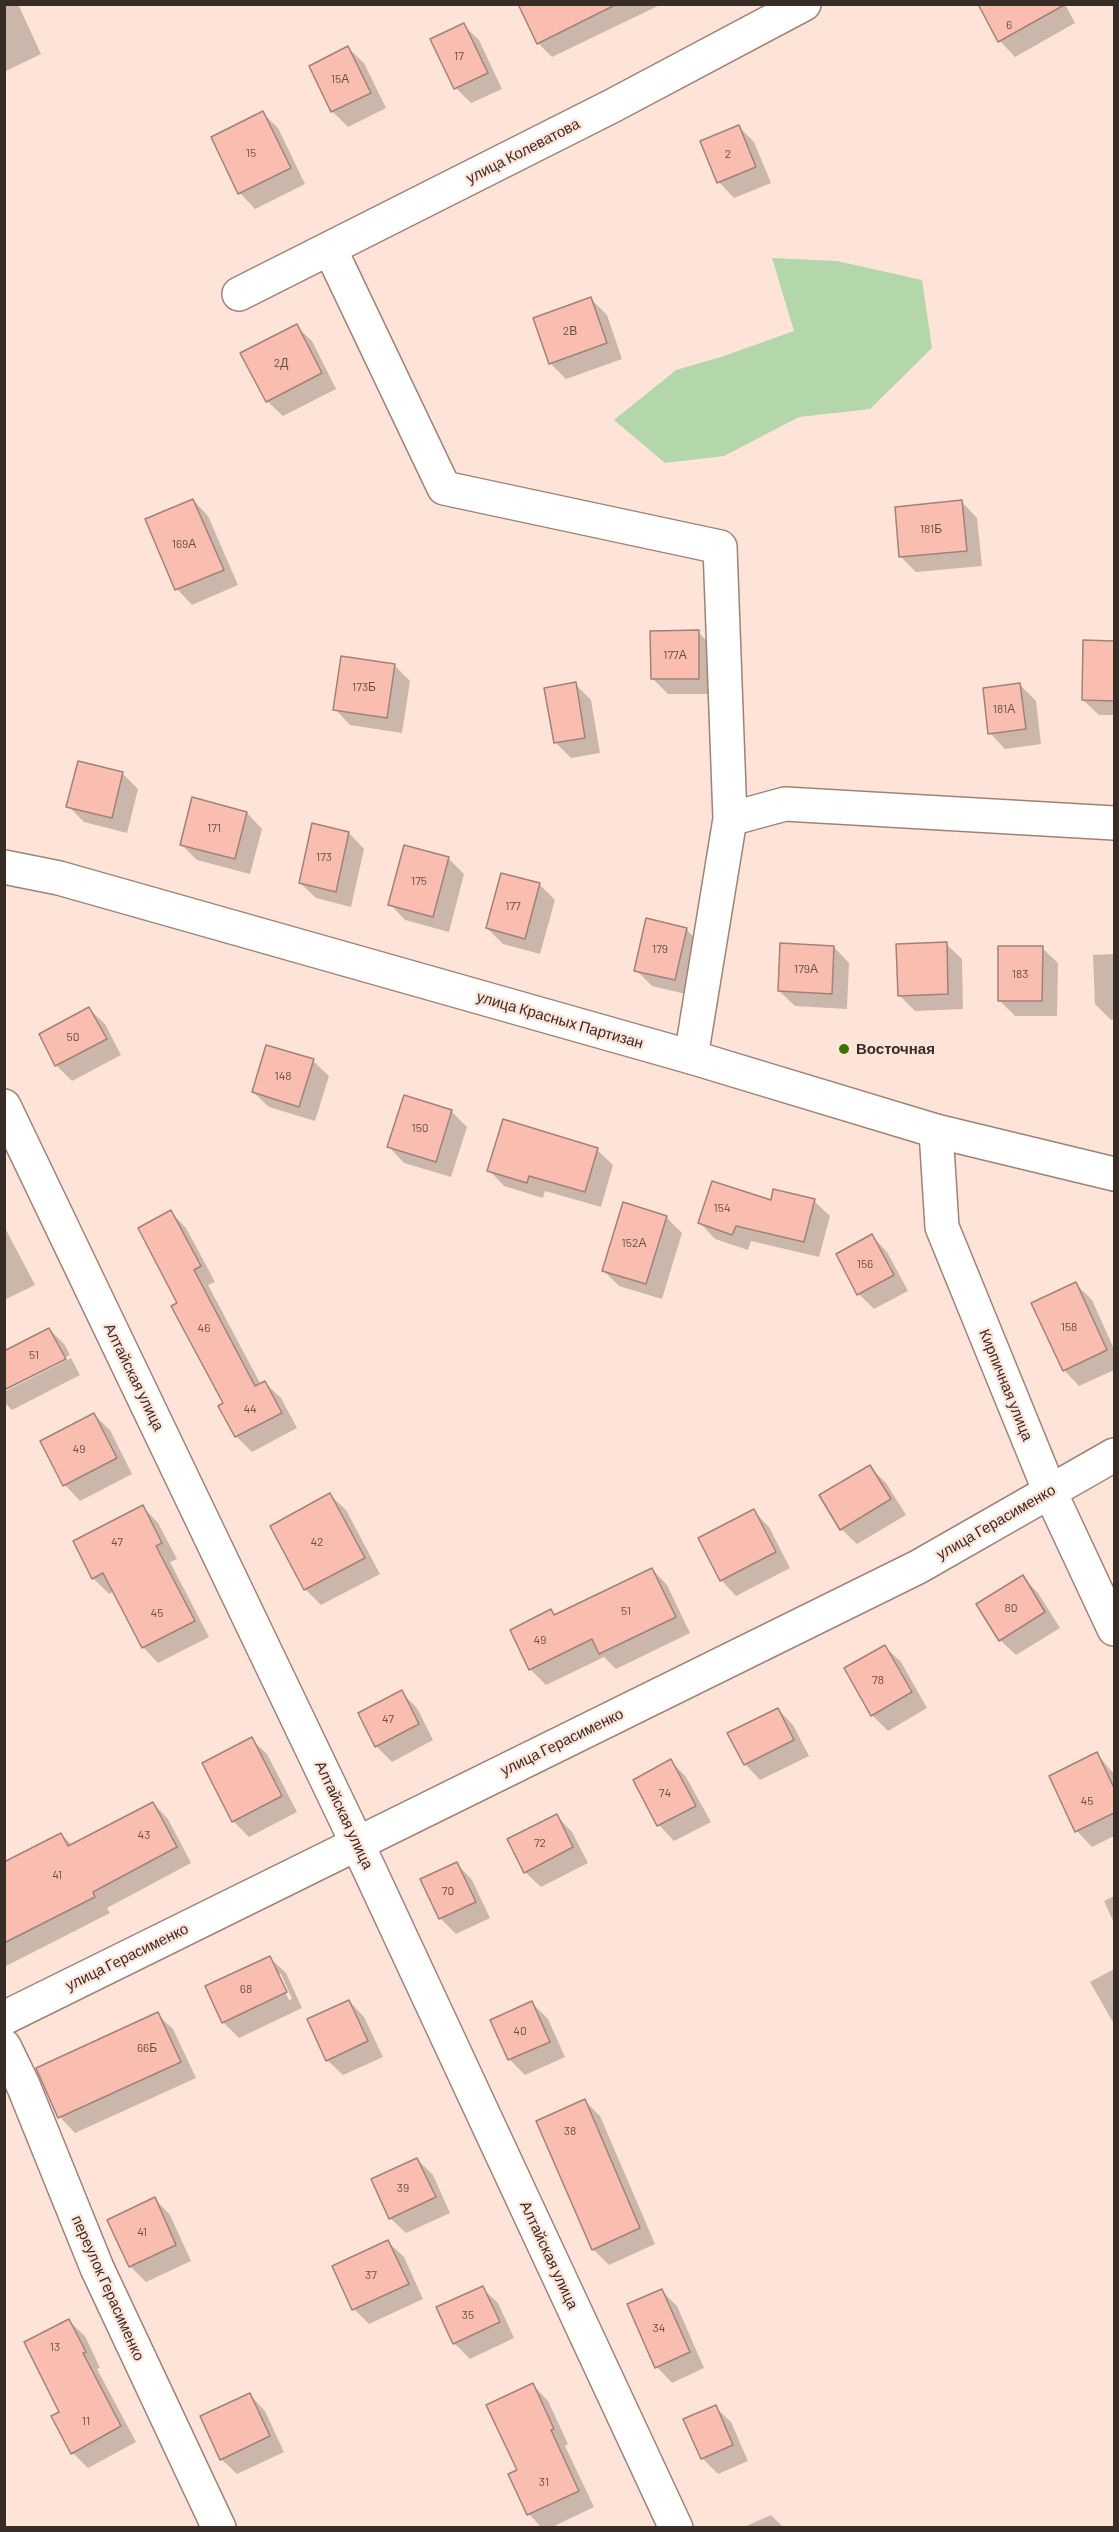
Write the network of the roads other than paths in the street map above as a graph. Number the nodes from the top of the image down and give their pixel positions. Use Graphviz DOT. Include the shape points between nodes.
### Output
graph roads {
  1 [pos="804,4"];
  2 [pos="330,249"];
  3 [pos="239,294"];
  4 [pos="729,819"];
  5 [pos="1114,823"];
  6 [pos="4,867"];
  7 [pos="691,1057"];
  8 [pos="4,1106"];
  9 [pos="936,1131"];
  10 [pos="1114,1174"];
  11 [pos="1114,1455"];
  12 [pos="1050,1492"];
  13 [pos="1114,1629"];
  14 [pos="357,1842"];
  15 [pos="4,2018"];
  16 [pos="4,2046"];
  17 [pos="219,2528"];
  18 [pos="676,2528"];
  1 -- 2 [label="street, улица Колеватова"];
  2 -- 3 [label="street, улица Колеватова"];
  2 -- 4 [label="street" via="444,488 720,547"];
  4 -- 5 [label="street" via="785,804"];
  4 -- 7 [label="street"];
  6 -- 7 [label="street, улица Красных Партизан" via="59,878"];
  7 -- 9 [label="street, улица Красных Партизан"];
  8 -- 14 [label="street, Алтайская улица"];
  9 -- 10 [label="street, улица Красных Партизан"];
  9 -- 12 [label="street, Кирпичная улица" via="942,1227"];
  11 -- 12 [label="street, улица Герасименко"];
  12 -- 13 [label="street, Кирпичная улица"];
  12 -- 14 [label="street, улица Герасименко" via="918,1567"];
  14 -- 15 [label="street, улица Герасименко"];
  14 -- 18 [label="street, Алтайская улица"];
  16 -- 17 [label="street, переулок Герасименко" via="97,2268"];
}
